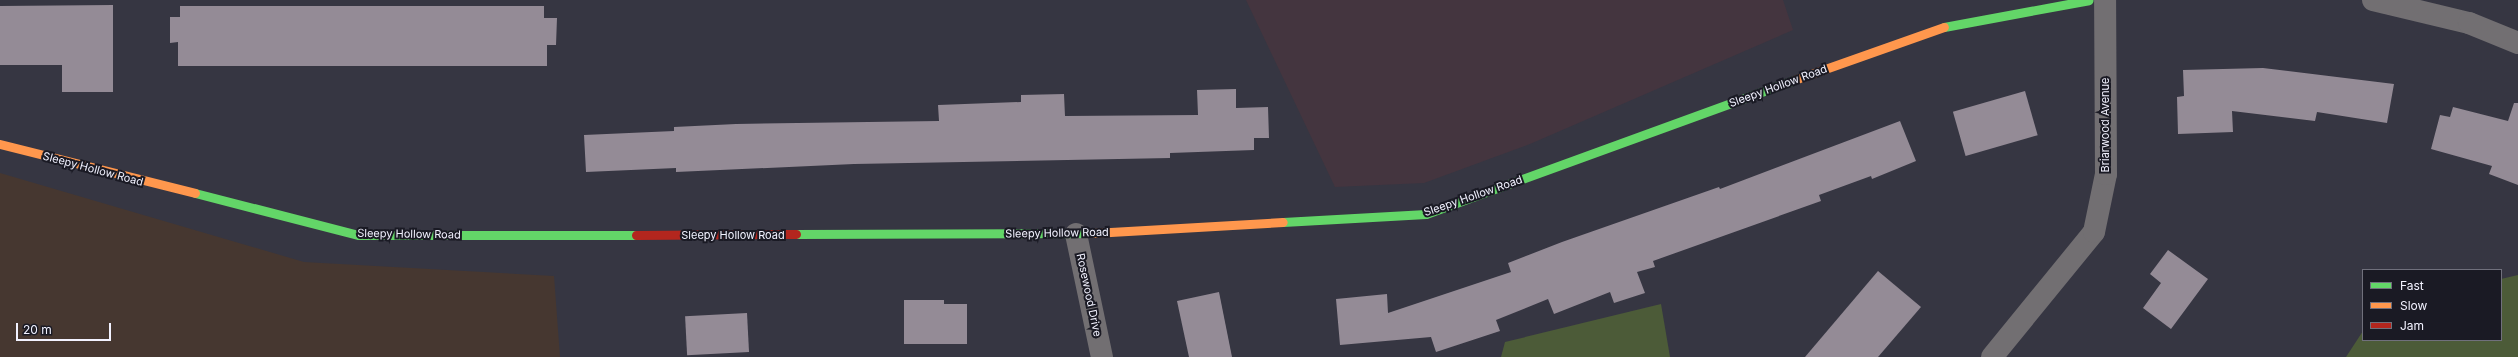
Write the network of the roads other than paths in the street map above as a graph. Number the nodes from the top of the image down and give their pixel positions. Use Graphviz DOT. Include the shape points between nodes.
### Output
graph roads {
  1 [pos="2089,0"];
  2 [pos="2104,0"];
  3 [pos="2373,0"];
  4 [pos="2518,43"];
  5 [pos="0,144"];
  6 [pos="1076,234"];
  7 [pos="1102,357"];
  8 [pos="1992,357"];
  1 -- 6 [label="street, Sleepy Hollow Road" via="1941,27 1426,214"];
  2 -- 8 [label="street, Briarwood Avenue" via="2106,174 2094,232"];
  3 -- 4 [label="street" via="2469,23"];
  5 -- 6 [label="street, Sleepy Hollow Road" via="359,235"];
  6 -- 7 [label="street, Rosewood Drive"];
}
